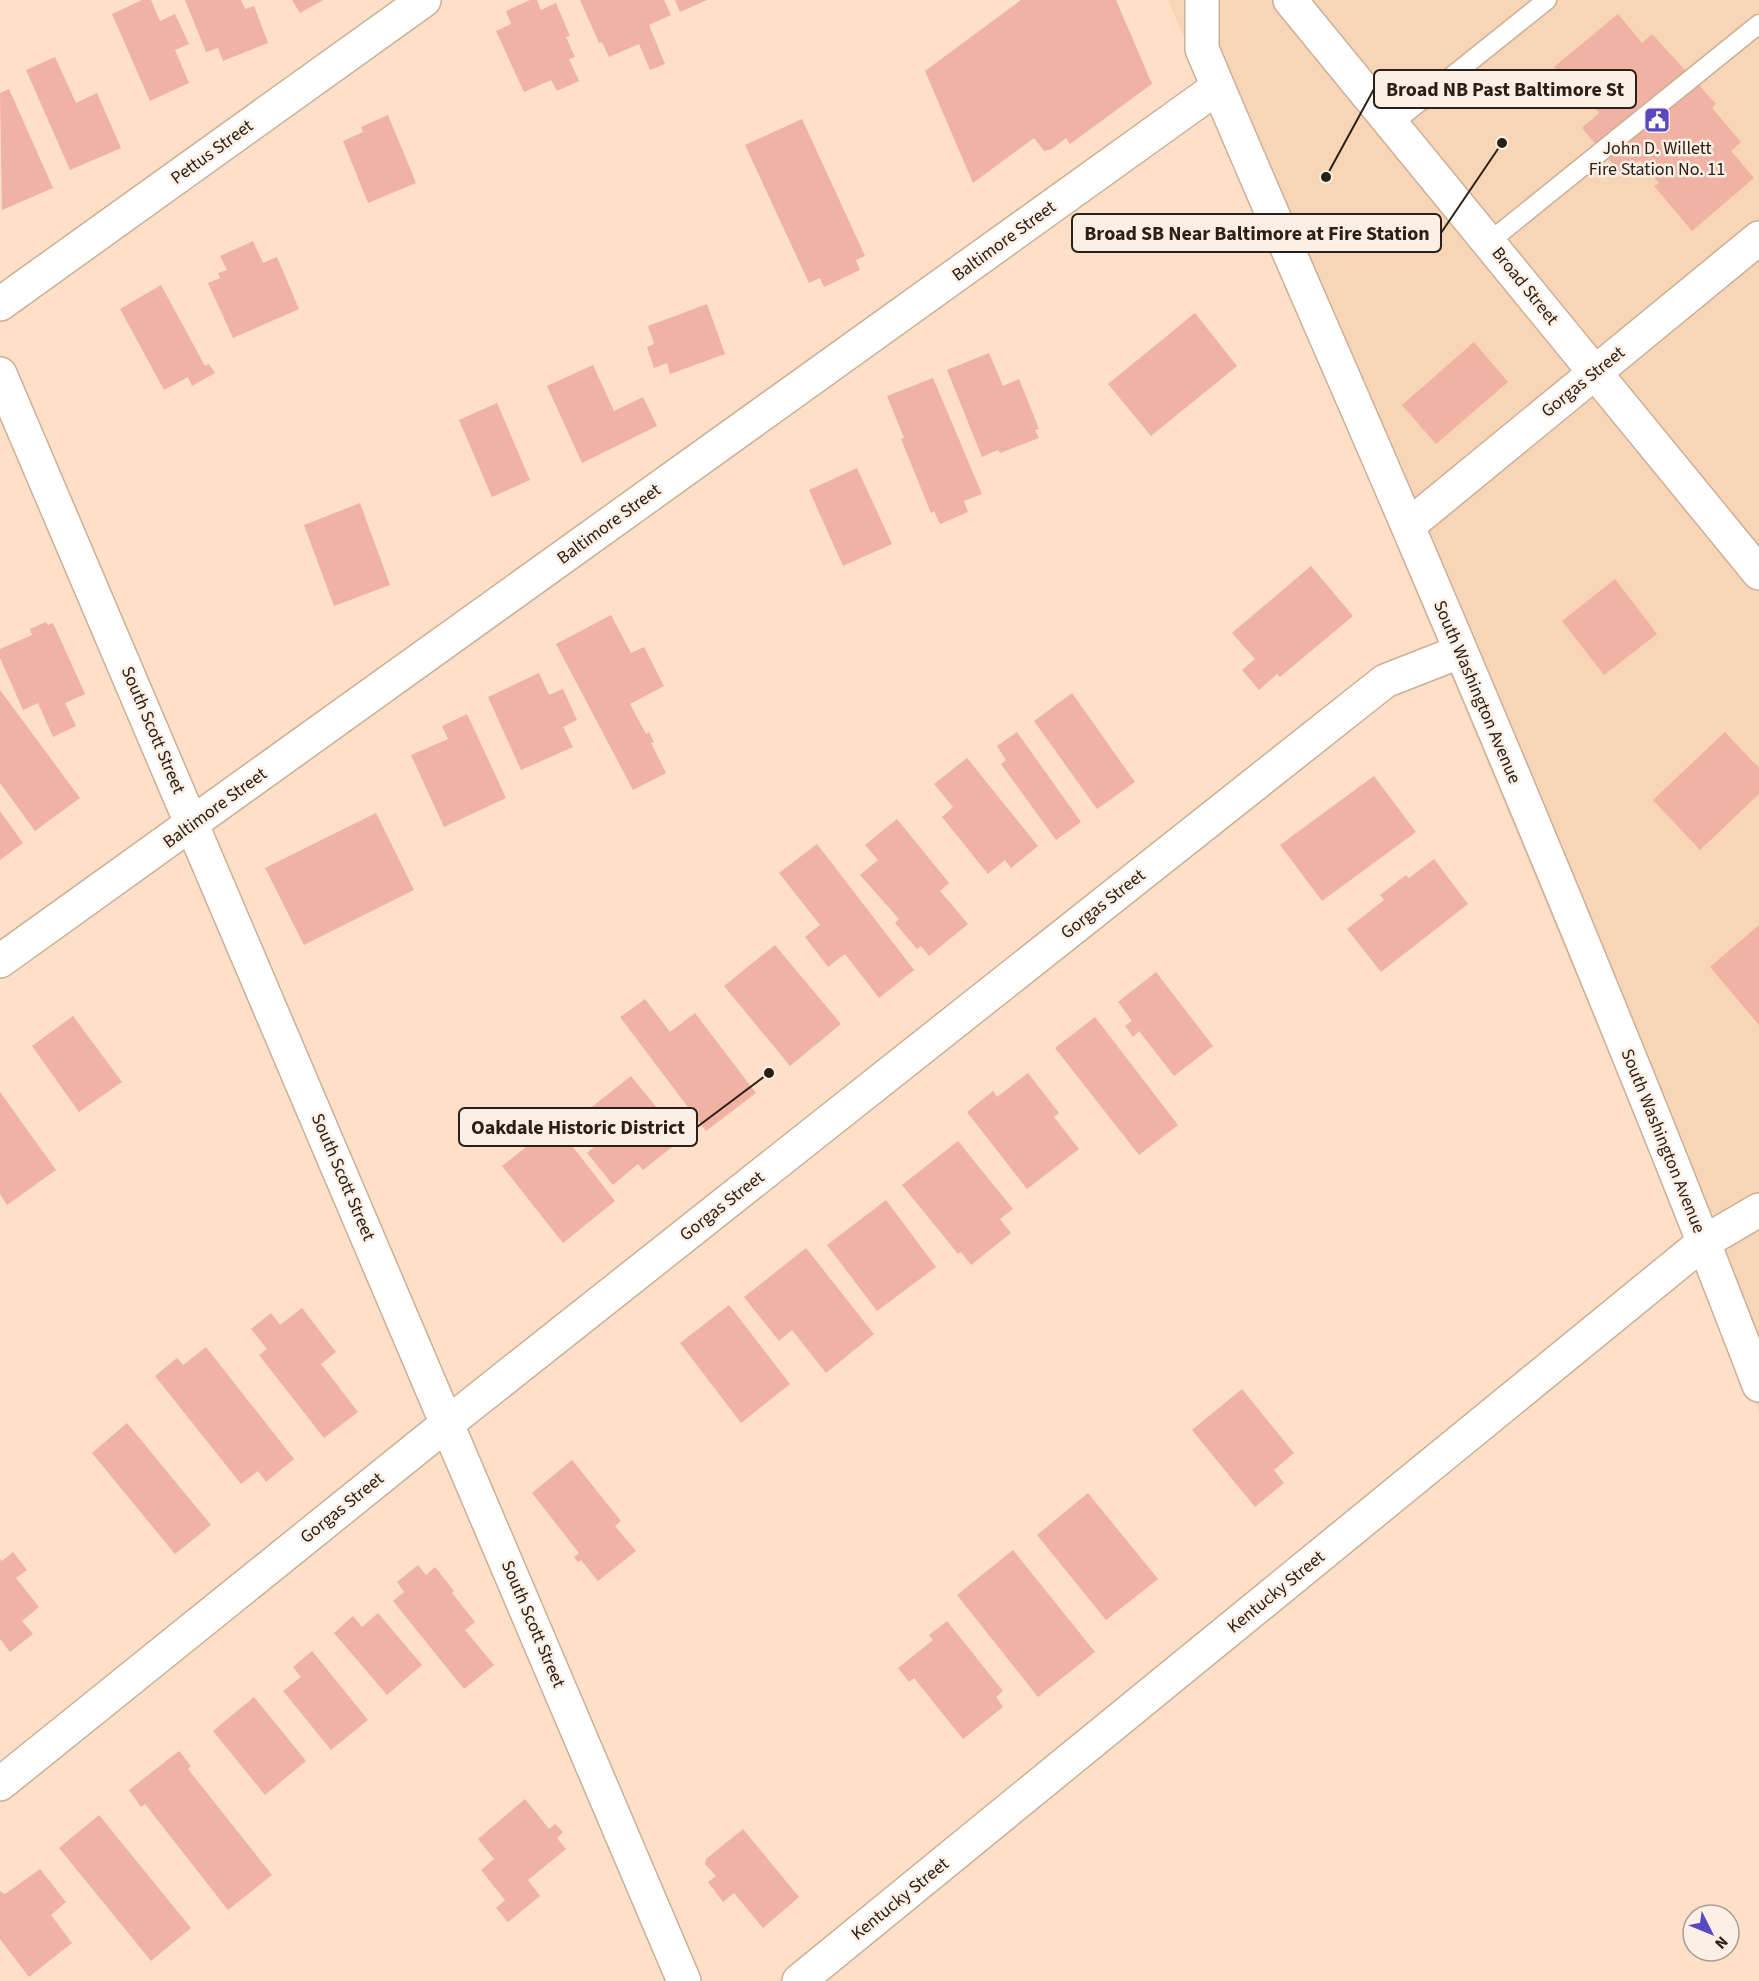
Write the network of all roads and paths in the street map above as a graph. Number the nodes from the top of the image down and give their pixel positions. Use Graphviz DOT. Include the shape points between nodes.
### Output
graph roads {
  1 [pos="424,0"];
  2 [pos="1202,0"];
  3 [pos="1290,0"];
  4 [pos="1547,0"];
  5 [pos="1759,24"];
  6 [pos="1218,87"];
  7 [pos="1392,124"];
  8 [pos="1759,238"];
  9 [pos="1489,242"];
  10 [pos="0,304"];
  11 [pos="1595,372"];
  12 [pos="0,374"];
  13 [pos="1408,526"];
  14 [pos="1759,573"];
  15 [pos="1459,652"];
  16 [pos="193,824"];
  17 [pos="0,961"];
  18 [pos="1759,1210"];
  19 [pos="1704,1242"];
  20 [pos="1759,1385"];
  21 [pos="448,1423"];
  22 [pos="0,1784"];
  23 [pos="684,1981"];
  24 [pos="799,1981"];
  1 -- 10 [label="street, Pettus Street"];
  2 -- 6 [label="street, South Washington Avenue" via="1202,49"];
  3 -- 7 [label="street, Broad Street"];
  4 -- 7 [label="lane"];
  5 -- 9 [label="lane"];
  6 -- 13 [label="street, South Washington Avenue"];
  6 -- 16 [label="street, Baltimore Street"];
  7 -- 9 [label="street, Broad Street"];
  8 -- 11 [label="street, Gorgas Street"];
  9 -- 11 [label="street, Broad Street"];
  11 -- 13 [label="street, Gorgas Street"];
  11 -- 14 [label="street, Broad Street"];
  12 -- 16 [label="street, South Scott Street"];
  13 -- 15 [label="street, South Washington Avenue"];
  15 -- 19 [label="street, South Washington Avenue"];
  15 -- 21 [label="street, Gorgas Street" via="1385,681"];
  16 -- 17 [label="street, Baltimore Street"];
  16 -- 21 [label="street, South Scott Street"];
  18 -- 19 [label="street, Kentucky Street"];
  19 -- 20 [label="street, South Washington Avenue"];
  19 -- 24 [label="street, Kentucky Street"];
  21 -- 22 [label="street, Gorgas Street"];
  21 -- 23 [label="street, South Scott Street"];
}
